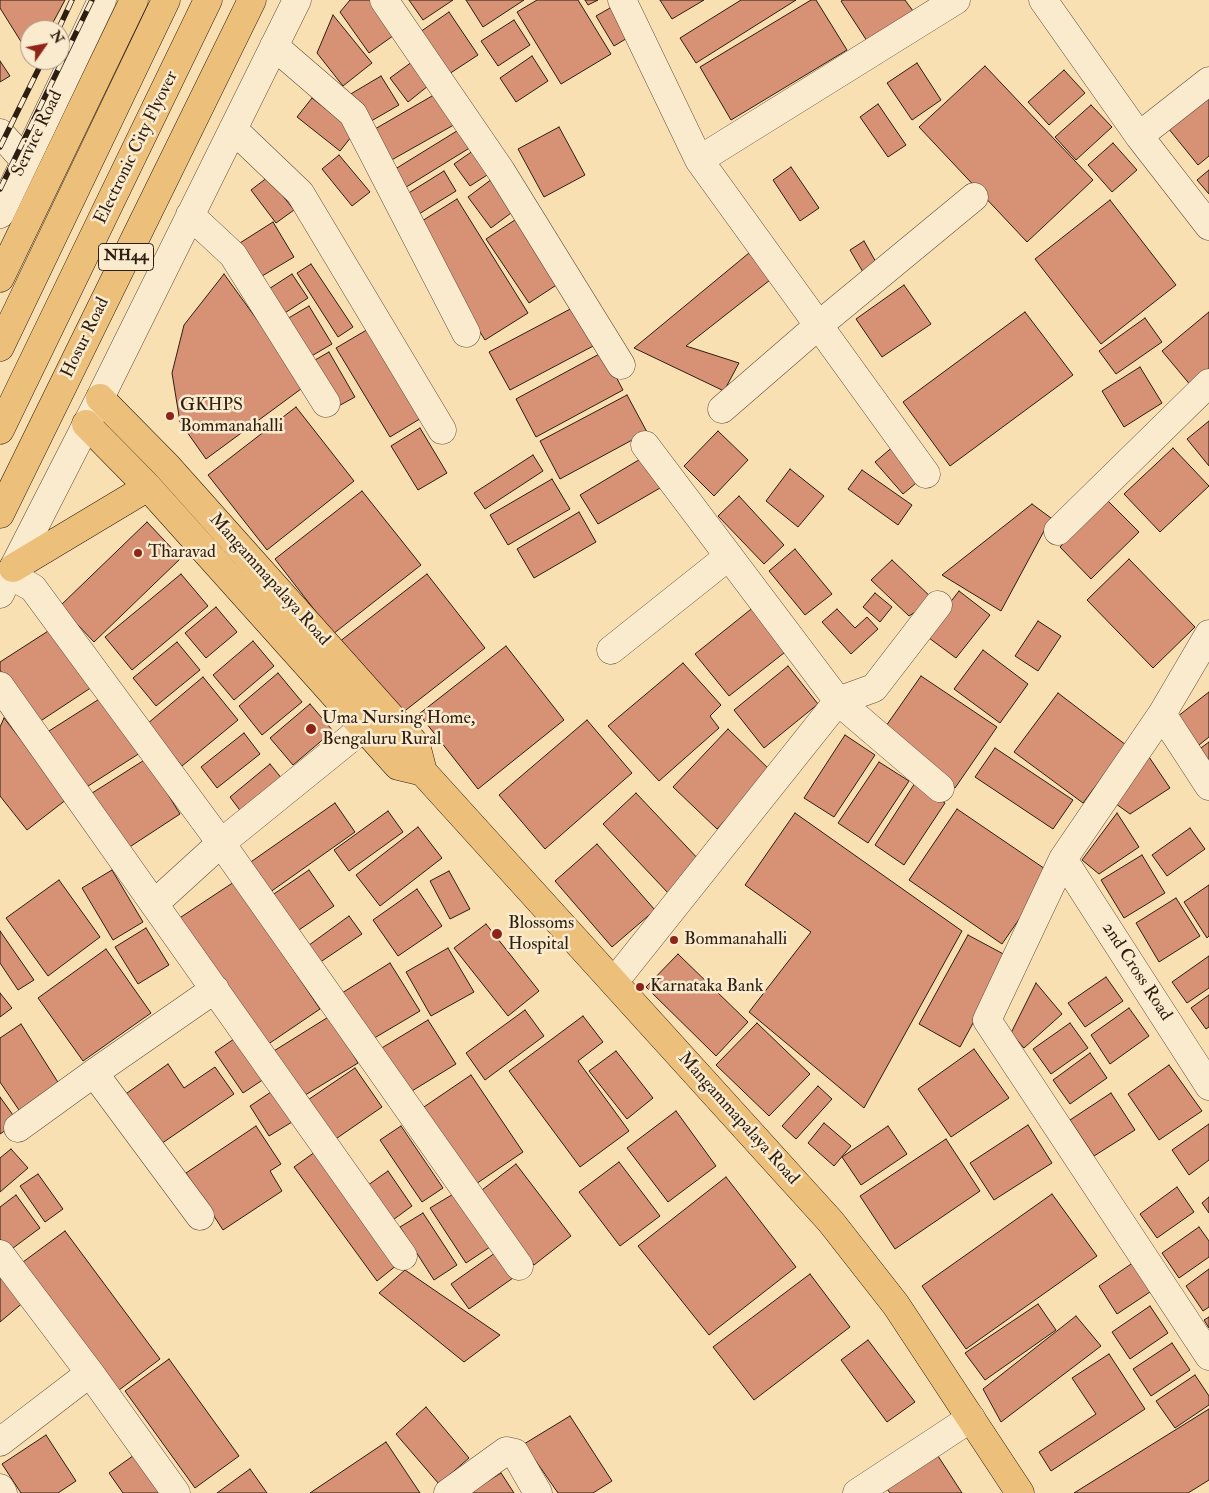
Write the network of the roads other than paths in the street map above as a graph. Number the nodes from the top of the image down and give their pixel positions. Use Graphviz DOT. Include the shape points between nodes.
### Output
graph roads {
  1 [pos="102,0"];
  2 [pos="134,0"];
  3 [pos="166,0"];
  4 [pos="208,0"];
  5 [pos="252,0"];
  6 [pos="297,0"];
  7 [pos="384,0"];
  8 [pos="622,0"];
  9 [pos="956,0"];
  10 [pos="1043,0"];
  11 [pos="274,46"];
  12 [pos="1209,81"];
  13 [pos="233,129"];
  14 [pos="0,133"];
  15 [pos="1139,136"];
  16 [pos="25,160"];
  17 [pos="699,160"];
  18 [pos="974,197"];
  19 [pos="0,214"];
  20 [pos="190,215"];
  21 [pos="1209,226"];
  22 [pos="0,278"];
  23 [pos="819,325"];
  24 [pos="466,333"];
  25 [pos="0,347"];
  26 [pos="621,365"];
  27 [pos="1209,384"];
  28 [pos="100,398"];
  29 [pos="326,403"];
  30 [pos="722,409"];
  31 [pos="86,424"];
  32 [pos="0,430"];
  33 [pos="442,430"];
  34 [pos="645,445"];
  35 [pos="926,474"];
  36 [pos="148,487"];
  37 [pos="0,514"];
  38 [pos="1058,531"];
  39 [pos="728,556"];
  40 [pos="8,579"];
  41 [pos="938,605"];
  42 [pos="1209,634"];
  43 [pos="611,650"];
  44 [pos="0,686"];
  45 [pos="838,701"];
  46 [pos="1162,714"];
  47 [pos="363,728"];
  48 [pos="423,772"];
  49 [pos="1209,786"];
  50 [pos="940,788"];
  51 [pos="221,843"];
  52 [pos="1063,859"];
  53 [pos="154,904"];
  54 [pos="614,982"];
  55 [pos="216,989"];
  56 [pos="94,1073"];
  57 [pos="1209,1086"];
  58 [pos="18,1128"];
  59 [pos="200,1216"];
  60 [pos="0,1254"];
  61 [pos="403,1256"];
  62 [pos="519,1266"];
  63 [pos="1209,1356"];
  64 [pos="90,1374"];
  65 [pos="971,1418"];
  66 [pos="0,1442"];
  67 [pos="0,1488"];
  68 [pos="3,1493"];
  69 [pos="176,1493"];
  70 [pos="448,1493"];
  71 [pos="538,1493"];
  72 [pos="857,1493"];
  73 [pos="1020,1493"];
  1 -- 16 [label="street, Service Road"];
  2 -- 22 [label="main road"];
  3 -- 25 [label="main road, Electronic City Flyover"];
  4 -- 32 [label="main road, Electronic City Flyover"];
  5 -- 37 [label="main road, Hosur Road / NH44"];
  6 -- 11 [label="street"];
  7 -- 26 [label="street" via="501,171"];
  8 -- 17 [label="street"];
  9 -- 17 [label="street"];
  10 -- 15 [label="street"];
  11 -- 13 [label="street"];
  11 -- 24 [label="street" via="353,114"];
  12 -- 15 [label="street"];
  13 -- 20 [label="street"];
  13 -- 33 [label="street" via="300,193"];
  14 -- 16 [label="street"];
  15 -- 21 [label="street"];
  16 -- 19 [label="street, Service Road"];
  17 -- 23 [label="street"];
  18 -- 23 [label="street"];
  20 -- 28 [label="street"];
  20 -- 29 [label="street" via="233,255"];
  23 -- 30 [label="street"];
  23 -- 35 [label="street"];
  27 -- 38 [label="street"];
  28 -- 31 [label="street"];
  28 -- 48 [label="main road, Mangammapalaya Road" via="167,466 416,745"];
  31 -- 36 [label="main road, Mangammapalaya Road"];
  31 -- 40 [label="street"];
  34 -- 39 [label="street"];
  36 -- 40 [label="main road"];
  36 -- 47 [label="main road, Mangammapalaya Road"];
  39 -- 43 [label="street"];
  39 -- 45 [label="street"];
  40 -- 51 [label="street" via="33,588"];
  41 -- 45 [label="street" via="874,688"];
  42 -- 46 [label="street"];
  44 -- 53 [label="street"];
  45 -- 50 [label="street"];
  45 -- 54 [label="street"];
  46 -- 49 [label="street"];
  46 -- 52 [label="street"];
  47 -- 48 [label="main road, Mangammapalaya Road" via="398,766"];
  47 -- 51 [label="street"];
  48 -- 54 [label="main road, Mangammapalaya Road"];
  51 -- 53 [label="street"];
  51 -- 62 [label="street"];
  52 -- 57 [label="street, 2nd Cross Road"];
  52 -- 63 [label="street" via="987,1020"];
  53 -- 55 [label="street"];
  54 -- 65 [label="main road, Mangammapalaya Road" via="831,1222 896,1305"];
  55 -- 56 [label="street"];
  55 -- 61 [label="street"];
  56 -- 58 [label="street"];
  56 -- 59 [label="street"];
  60 -- 64 [label="street"];
  64 -- 66 [label="street"];
  64 -- 69 [label="street"];
  65 -- 72 [label="street"];
  65 -- 73 [label="main road, Mangammapalaya Road"];
  67 -- 68 [label="street"];
  70 -- 71 [label="street" via="506,1451 515,1454"];
}
